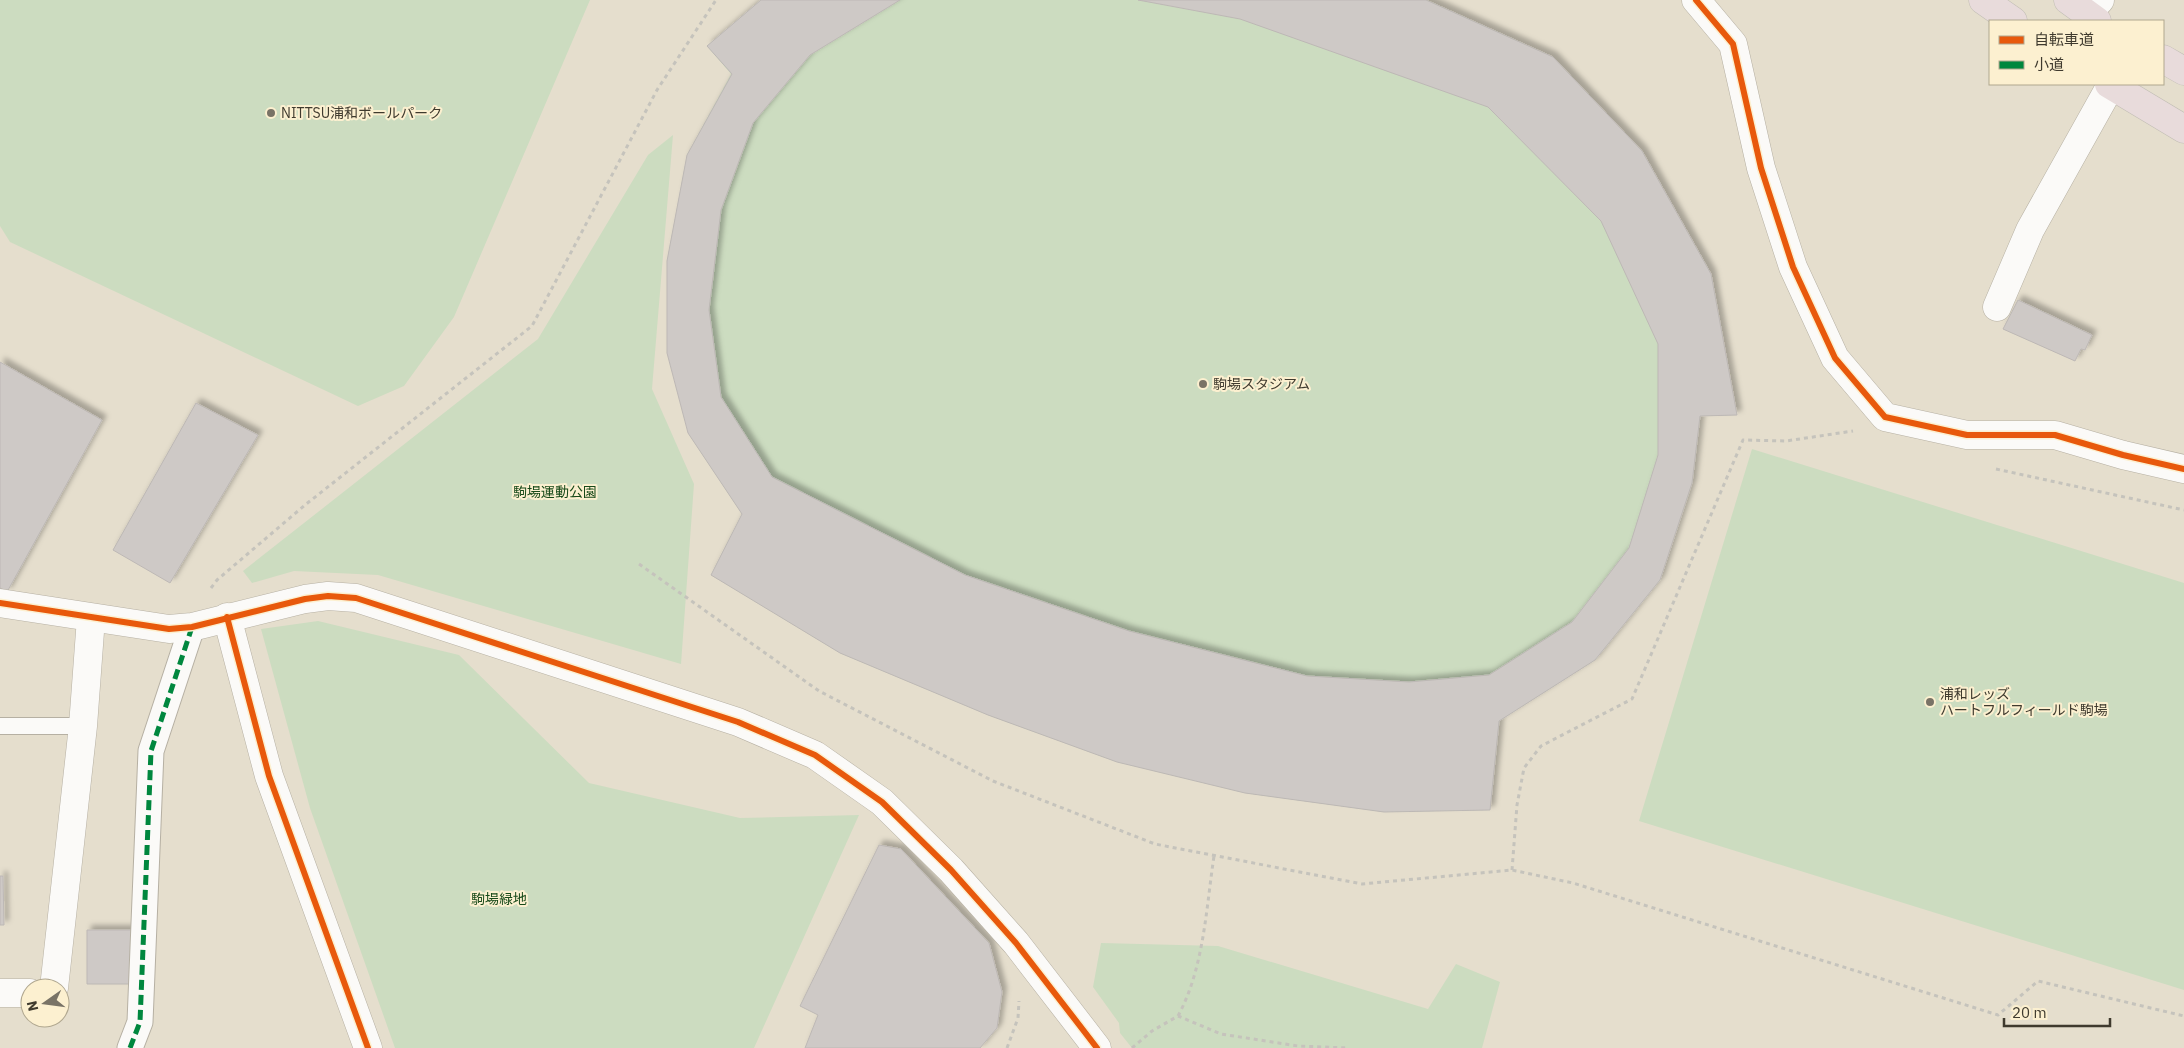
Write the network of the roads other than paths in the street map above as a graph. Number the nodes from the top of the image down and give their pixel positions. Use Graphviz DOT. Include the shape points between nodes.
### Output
graph roads {
  1 [pos="1696,0"];
  2 [pos="1983,0"];
  3 [pos="2012,20"];
  4 [pos="2164,59"];
  5 [pos="2184,71"];
  6 [pos="2109,85"];
  7 [pos="2112,85"];
  8 [pos="2184,129"];
  9 [pos="1997,307"];
  10 [pos="2184,469"];
  11 [pos="0,604"];
  12 [pos="91,618"];
  13 [pos="210,622"];
  14 [pos="0,726"];
  15 [pos="83,726"];
  16 [pos="55,978"];
  17 [pos="0,993"];
  18 [pos="20,993"];
  19 [pos="130,1048"];
  20 [pos="368,1048"];
  21 [pos="1097,1048"];
  1 -- 10 [label="street" via="1733,44 1761,168 1793,267 1834,358 1885,417 1967,435 2055,435"];
  2 -- 3 [label="highway"];
  4 -- 5 [label="highway"];
  6 -- 9 [label="street" via="2030,230"];
  7 -- 8 [label="highway"];
  11 -- 12 [label="street"];
  12 -- 13 [label="street" via="160,629"];
  12 -- 15 [label="street"];
  13 -- 19 [label="street" via="151,751 140,1022"];
  13 -- 20 [label="street"];
  13 -- 21 [label="street" via="305,599 328,596 356,598 738,722 815,755 882,802 951,870 1016,943"];
  14 -- 15 [label="lane"];
  15 -- 16 [label="street"];
  17 -- 18 [label="street"];
}
